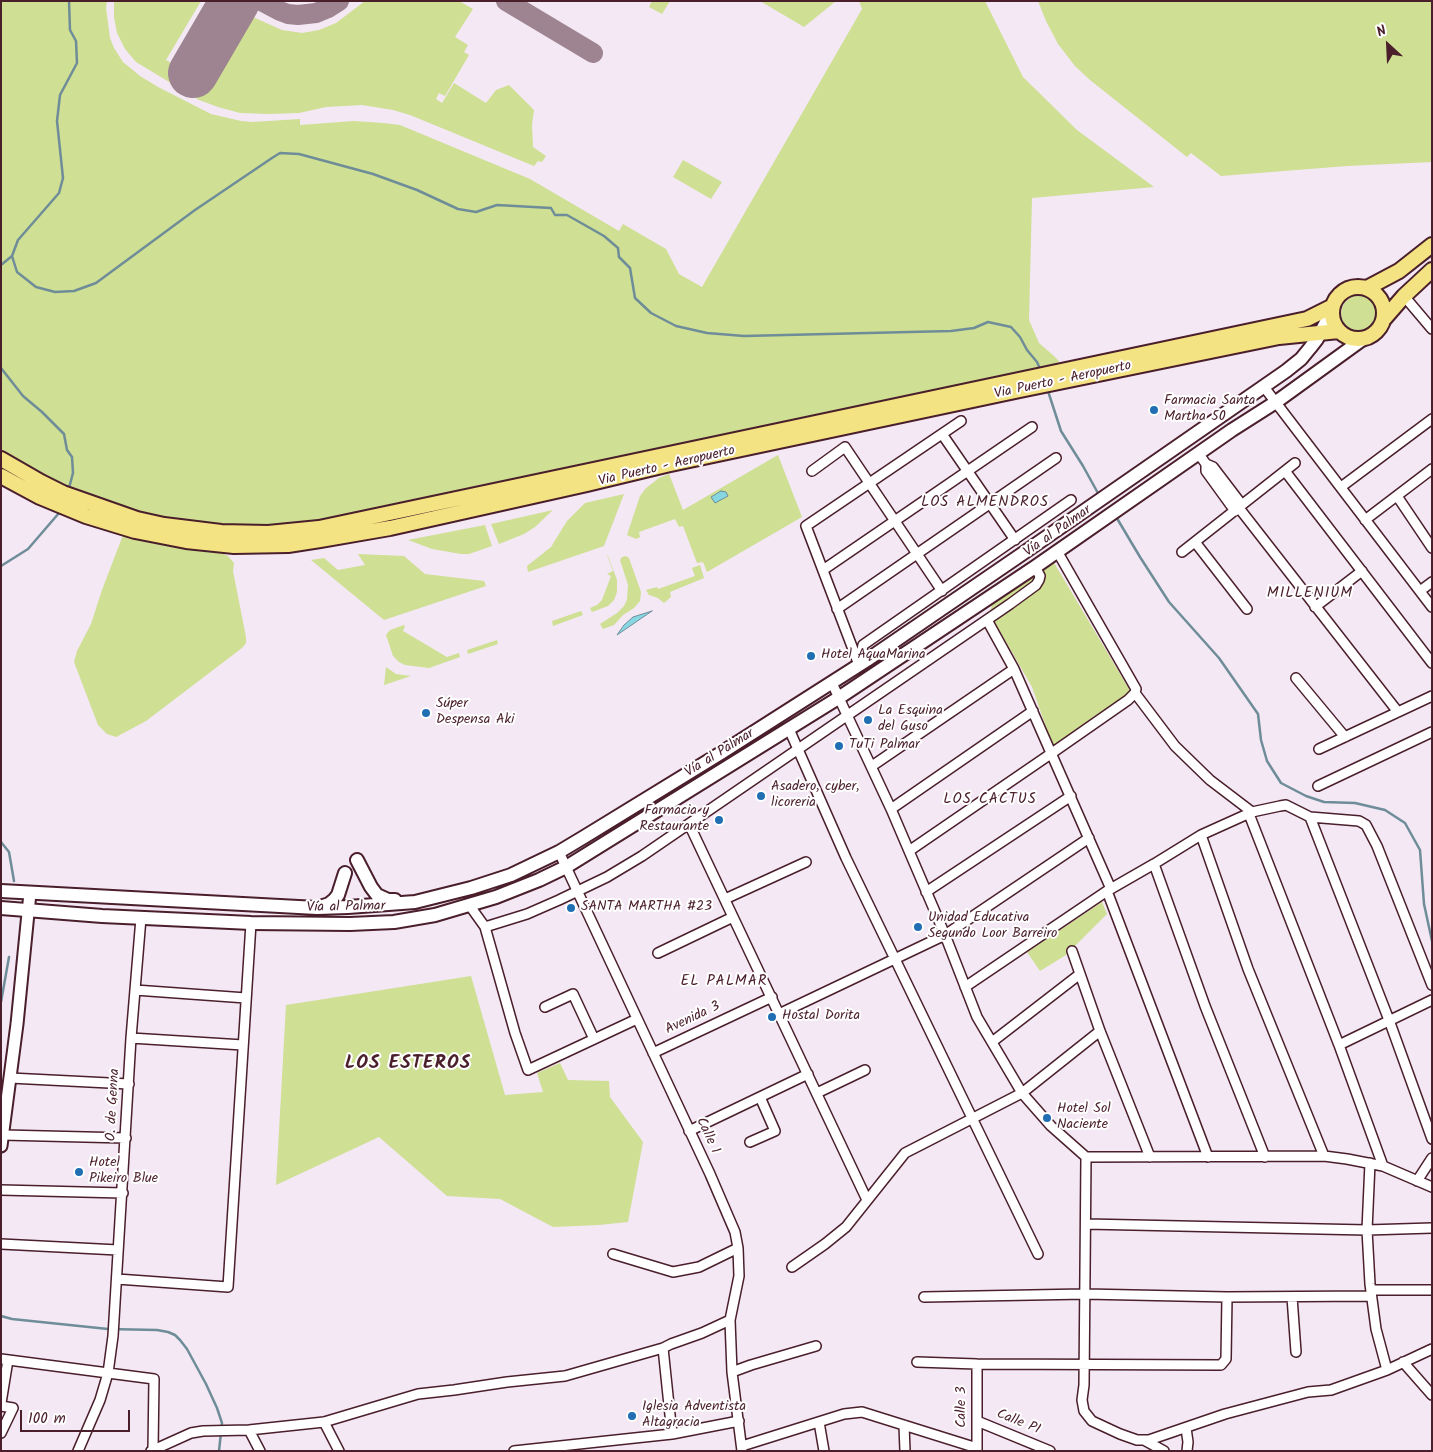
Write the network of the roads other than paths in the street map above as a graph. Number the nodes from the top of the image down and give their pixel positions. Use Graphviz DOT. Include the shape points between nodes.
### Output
graph roads {
  1 [pos="1432,245"];
  2 [pos="1432,270"];
  3 [pos="1367,288"];
  4 [pos="1404,296"];
  5 [pos="1332,309"];
  6 [pos="1384,319"];
  7 [pos="1432,329"];
  8 [pos="1339,331"];
  9 [pos="1320,333"];
  10 [pos="1363,339"];
  11 [pos="1066,375"];
  12 [pos="1018,385"];
  13 [pos="1264,387"];
  14 [pos="1276,402"];
  15 [pos="1432,419"];
  16 [pos="961,421"];
  17 [pos="1032,427"];
  18 [pos="942,434"];
  19 [pos="1056,458"];
  20 [pos="1,459"];
  21 [pos="1202,459"];
  22 [pos="1295,464"];
  23 [pos="1432,469"];
  24 [pos="812,470"];
  25 [pos="968,471"];
  26 [pos="1285,471"];
  27 [pos="1,476"];
  28 [pos="869,483"];
  29 [pos="1341,487"];
  30 [pos="1396,496"];
  31 [pos="1071,500"];
  32 [pos="990,503"];
  33 [pos="1239,508"];
  34 [pos="1365,520"];
  35 [pos="895,522"];
  36 [pos="1015,540"];
  37 [pos="1195,542"];
  38 [pos="1432,548"];
  39 [pos="1058,551"];
  40 [pos="1182,552"];
  41 [pos="918,555"];
  42 [pos="1035,567"];
  43 [pos="823,570"];
  44 [pos="1362,571"];
  45 [pos="1432,582"];
  46 [pos="942,590"];
  47 [pos="1420,591"];
  48 [pos="1432,606"];
  49 [pos="1315,607"];
  50 [pos="838,609"];
  51 [pos="1247,609"];
  52 [pos="987,620"];
  53 [pos="863,662"];
  54 [pos="1432,663"];
  55 [pos="1014,670"];
  56 [pos="1296,678"];
  57 [pos="832,683"];
  58 [pos="1135,693"];
  59 [pos="1432,696"];
  60 [pos="840,697"];
  61 [pos="1033,711"];
  62 [pos="1398,712"];
  63 [pos="848,715"];
  64 [pos="789,729"];
  65 [pos="1432,732"];
  66 [pos="1345,737"];
  67 [pos="798,748"];
  68 [pos="1319,749"];
  69 [pos="1052,754"];
  70 [pos="872,766"];
  71 [pos="1318,786"];
  72 [pos="1071,796"];
  73 [pos="891,809"];
  74 [pos="1251,813"];
  75 [pos="1310,817"];
  76 [pos="689,824"];
  77 [pos="1201,835"];
  78 [pos="1089,838"];
  79 [pos="908,851"];
  80 [pos="559,852"];
  81 [pos="357,860"];
  82 [pos="806,862"];
  83 [pos="1154,864"];
  84 [pos="566,867"];
  85 [pos="345,873"];
  86 [pos="1109,890"];
  87 [pos="1,891"];
  88 [pos="577,891"];
  89 [pos="926,892"];
  90 [pos="30,893"];
  91 [pos="725,899"];
  92 [pos="415,902"];
  93 [pos="470,906"];
  94 [pos="1,908"];
  95 [pos="317,908"];
  96 [pos="28,910"];
  97 [pos="733,917"];
  98 [pos="141,918"];
  99 [pos="251,923"];
  100 [pos="484,927"];
  101 [pos="945,935"];
  102 [pos="1072,951"];
  103 [pos="658,952"];
  104 [pos="896,959"];
  105 [pos="1080,974"];
  106 [pos="1432,985"];
  107 [pos="965,987"];
  108 [pos="136,990"];
  109 [pos="772,997"];
  110 [pos="246,998"];
  111 [pos="1432,1000"];
  112 [pos="545,1007"];
  113 [pos="779,1014"];
  114 [pos="637,1019"];
  115 [pos="1388,1020"];
  116 [pos="1100,1031"];
  117 [pos="131,1038"];
  118 [pos="594,1039"];
  119 [pos="992,1042"];
  120 [pos="1339,1045"];
  121 [pos="243,1046"];
  122 [pos="653,1053"];
  123 [pos="865,1070"];
  124 [pos="808,1074"];
  125 [pos="10,1078"];
  126 [pos="129,1084"];
  127 [pos="817,1093"];
  128 [pos="1022,1093"];
  129 [pos="760,1097"];
  130 [pos="973,1120"];
  131 [pos="689,1131"];
  132 [pos="126,1138"];
  133 [pos="1432,1139"];
  134 [pos="2,1140"];
  135 [pos="750,1142"];
  136 [pos="1324,1156"];
  137 [pos="1086,1157"];
  138 [pos="1150,1157"];
  139 [pos="1208,1157"];
  140 [pos="1265,1157"];
  141 [pos="1432,1158"];
  142 [pos="1370,1163"];
  143 [pos="1383,1166"];
  144 [pos="1417,1181"];
  145 [pos="1432,1188"];
  146 [pos="1,1190"];
  147 [pos="123,1193"];
  148 [pos="867,1200"];
  149 [pos="1086,1224"];
  150 [pos="1432,1228"];
  151 [pos="1367,1230"];
  152 [pos="1,1244"];
  153 [pos="738,1248"];
  154 [pos="118,1250"];
  155 [pos="613,1254"];
  156 [pos="1038,1254"];
  157 [pos="792,1267"];
  158 [pos="117,1279"];
  159 [pos="1432,1290"];
  160 [pos="1371,1293"];
  161 [pos="1085,1294"];
  162 [pos="924,1297"];
  163 [pos="1227,1297"];
  164 [pos="1292,1298"];
  165 [pos="730,1320"];
  166 [pos="816,1346"];
  167 [pos="663,1348"];
  168 [pos="1432,1348"];
  169 [pos="1296,1352"];
  170 [pos="5,1359"];
  171 [pos="917,1362"];
  172 [pos="1403,1362"];
  173 [pos="977,1364"];
  174 [pos="1084,1365"];
  175 [pos="1387,1370"];
  176 [pos="732,1372"];
  177 [pos="108,1373"];
  178 [pos="1432,1394"];
  179 [pos="1,1404"];
  180 [pos="739,1421"];
  181 [pos="977,1421"];
  182 [pos="324,1422"];
  183 [pos="819,1422"];
  184 [pos="904,1425"];
  185 [pos="1186,1428"];
  186 [pos="249,1430"];
  187 [pos="1,1433"];
  188 [pos="672,1434"];
  189 [pos="1144,1440"];
  190 [pos="742,1448"];
  191 [pos="152,1450"];
  192 [pos="977,1450"];
  193 [pos="78,1451"];
  194 [pos="260,1451"];
  195 [pos="339,1451"];
  196 [pos="514,1451"];
  197 [pos="824,1451"];
  198 [pos="905,1451"];
  199 [pos="1050,1451"];
  200 [pos="1164,1451"];
  201 [pos="1187,1451"];
  1 -- 3 [label="main road" via="1399,272"];
  2 -- 4 [label="main road"];
  3 -- 5 [label="main road" via="1355,287 1343,292"];
  3 -- 6 [label="main road" via="1383,304"];
  4 -- 6 [label="main road"];
  4 -- 7 [label="street"];
  5 -- 8 [label="main road"];
  5 -- 9 [label="main road, Vía al Palmar"];
  5 -- 11 [label="main road, Via Puerto - Aeropuerto" via="1307,319"];
  6 -- 10 [label="main road" via="1379,330"];
  8 -- 9 [label="main road, Via Puerto - Aeropuerto"];
  8 -- 10 [label="main road" via="1350,338"];
  9 -- 11 [label="main road, Via Puerto - Aeropuerto" via="1279,337"];
  9 -- 13 [label="main road, Vía al Palmar" via="1301,359"];
  10 -- 14 [label="main road, Vía al Palmar"];
  11 -- 12 [label="main road, Via Puerto - Aeropuerto"];
  12 -- 20 [label="main road, Via Puerto - Aeropuerto" via="369,519 268,533 221,532 137,519 64,493"];
  12 -- 27 [label="main road, Via Puerto - Aeropuerto" via="390,528 288,544 234,546 136,531 77,512"];
  13 -- 14 [label="street"];
  13 -- 53 [label="main road, Vía al Palmar"];
  14 -- 21 [label="main road, Vía al Palmar"];
  14 -- 29 [label="street"];
  15 -- 29 [label="street"];
  16 -- 18 [label="street"];
  17 -- 25 [label="street"];
  18 -- 25 [label="street"];
  18 -- 28 [label="street"];
  19 -- 32 [label="street"];
  21 -- 33 [label="street" via="1213,467"];
  21 -- 39 [label="main road, Vía al Palmar" via="1128,503"];
  22 -- 26 [label="street"];
  23 -- 30 [label="street"];
  24 -- 28 [label="street" via="845,447"];
  25 -- 32 [label="street"];
  25 -- 35 [label="street"];
  26 -- 33 [label="street"];
  26 -- 44 [label="street"];
  28 -- 35 [label="street"];
  28 -- 43 [label="street" via="806,526"];
  29 -- 34 [label="street"];
  30 -- 34 [label="street"];
  30 -- 38 [label="street"];
  31 -- 36 [label="street"];
  32 -- 36 [label="street"];
  32 -- 41 [label="street"];
  33 -- 37 [label="street"];
  33 -- 49 [label="street"];
  34 -- 47 [label="street"];
  35 -- 41 [label="street"];
  35 -- 43 [label="street"];
  36 -- 46 [label="street"];
  37 -- 40 [label="street"];
  37 -- 51 [label="street"];
  39 -- 42 [label="main road, Vía al Palmar"];
  39 -- 58 [label="street" via="1134,685"];
  41 -- 46 [label="street"];
  41 -- 50 [label="street"];
  42 -- 52 [label="street" via="1040,576 1036,585"];
  42 -- 60 [label="main road, Vía al Palmar"];
  43 -- 50 [label="street"];
  44 -- 49 [label="street"];
  44 -- 54 [label="street"];
  45 -- 47 [label="street"];
  46 -- 53 [label="street" via="862,645"];
  47 -- 48 [label="street"];
  49 -- 62 [label="street"];
  50 -- 53 [label="street"];
  52 -- 55 [label="street"];
  52 -- 63 [label="street"];
  53 -- 57 [label="main road, Vía al Palmar"];
  55 -- 61 [label="street"];
  55 -- 70 [label="street"];
  56 -- 66 [label="street"];
  57 -- 60 [label="street"];
  57 -- 80 [label="main road, Vía al Palmar"];
  58 -- 69 [label="street"];
  58 -- 74 [label="street" via="1175,746"];
  59 -- 62 [label="street"];
  60 -- 63 [label="street"];
  60 -- 64 [label="main road, Vía al Palmar"];
  61 -- 69 [label="street"];
  61 -- 73 [label="street"];
  62 -- 66 [label="street"];
  63 -- 67 [label="street"];
  63 -- 70 [label="street"];
  64 -- 67 [label="street"];
  64 -- 84 [label="main road, Vía al Palmar"];
  65 -- 71 [label="street"];
  66 -- 68 [label="street"];
  67 -- 76 [label="street"];
  67 -- 104 [label="street" via="846,858"];
  69 -- 72 [label="street"];
  69 -- 79 [label="street"];
  70 -- 73 [label="street"];
  72 -- 78 [label="street"];
  72 -- 89 [label="street"];
  73 -- 79 [label="street"];
  74 -- 75 [label="street" via="1286,805"];
  74 -- 77 [label="street"];
  74 -- 120 [label="street"];
  75 -- 106 [label="street" via="1358,821 1366,825"];
  75 -- 115 [label="street"];
  76 -- 88 [label="street" via="607,877"];
  76 -- 91 [label="street"];
  77 -- 83 [label="street"];
  77 -- 136 [label="street" via="1248,969"];
  78 -- 86 [label="street"];
  78 -- 101 [label="street"];
  79 -- 89 [label="street"];
  80 -- 84 [label="street, Calle 1"];
  80 -- 92 [label="main road, Vía al Palmar" via="511,875"];
  81 -- 92 [label="main road" via="377,895 388,900"];
  82 -- 91 [label="street"];
  83 -- 86 [label="street"];
  83 -- 140 [label="street" via="1205,1006"];
  84 -- 88 [label="street, Calle 1"];
  84 -- 93 [label="main road, Vía al Palmar"];
  85 -- 95 [label="main road" via="334,900"];
  86 -- 107 [label="street"];
  86 -- 139 [label="street"];
  87 -- 90 [label="main road, Vía al Palmar"];
  88 -- 100 [label="street" via="527,914"];
  88 -- 114 [label="street, Calle 1"];
  89 -- 101 [label="street"];
  90 -- 95 [label="main road, Vía al Palmar"];
  90 -- 96 [label="street"];
  91 -- 97 [label="street"];
  92 -- 95 [label="main road, Vía al Palmar"];
  93 -- 99 [label="main road, Vía al Palmar" via="394,922"];
  93 -- 100 [label="street"];
  94 -- 96 [label="main road, Vía al Palmar"];
  96 -- 98 [label="main road, Vía al Palmar"];
  96 -- 125 [label="street"];
  97 -- 103 [label="street"];
  97 -- 109 [label="street"];
  98 -- 99 [label="main road, Vía al Palmar"];
  98 -- 108 [label="street, O. de Genna"];
  99 -- 110 [label="street"];
  100 -- 118 [label="street" via="528,1070"];
  101 -- 104 [label="street"];
  101 -- 107 [label="street"];
  102 -- 105 [label="street"];
  104 -- 113 [label="street"];
  104 -- 130 [label="street"];
  105 -- 116 [label="street"];
  105 -- 119 [label="street"];
  107 -- 119 [label="street"];
  108 -- 110 [label="street"];
  108 -- 117 [label="street, O. de Genna"];
  109 -- 113 [label="street"];
  109 -- 122 [label="street, Avenida 3"];
  110 -- 121 [label="street"];
  111 -- 115 [label="street"];
  112 -- 118 [label="street" via="573,994"];
  113 -- 124 [label="street"];
  114 -- 118 [label="street"];
  114 -- 122 [label="street, Calle 1"];
  115 -- 120 [label="street"];
  115 -- 133 [label="street"];
  116 -- 128 [label="street"];
  116 -- 138 [label="street"];
  117 -- 121 [label="street"];
  117 -- 126 [label="street, O. de Genna"];
  119 -- 128 [label="street"];
  120 -- 143 [label="street"];
  121 -- 158 [label="street" via="228,1286"];
  122 -- 131 [label="street, Calle 1"];
  123 -- 127 [label="street"];
  124 -- 127 [label="street"];
  124 -- 129 [label="street"];
  125 -- 126 [label="street"];
  125 -- 134 [label="street"];
  126 -- 132 [label="street, O. de Genna"];
  127 -- 148 [label="street"];
  128 -- 130 [label="street"];
  128 -- 137 [label="street" via="1051,1126"];
  129 -- 131 [label="street"];
  129 -- 135 [label="street" via="775,1131"];
  130 -- 148 [label="street" via="905,1153"];
  130 -- 156 [label="street"];
  131 -- 153 [label="street, Calle 1" via="735,1232"];
  132 -- 134 [label="street"];
  132 -- 147 [label="street, O. de Genna"];
  136 -- 140 [label="street"];
  136 -- 142 [label="street"];
  137 -- 138 [label="street"];
  137 -- 149 [label="street"];
  138 -- 139 [label="street"];
  139 -- 140 [label="street"];
  141 -- 144 [label="street"];
  142 -- 143 [label="street"];
  142 -- 151 [label="street"];
  143 -- 144 [label="street"];
  144 -- 145 [label="street"];
  146 -- 147 [label="street"];
  147 -- 154 [label="street, O. de Genna"];
  148 -- 157 [label="street" via="846,1227"];
  149 -- 151 [label="street"];
  149 -- 161 [label="street"];
  150 -- 151 [label="street"];
  151 -- 160 [label="street"];
  152 -- 154 [label="street"];
  153 -- 155 [label="street" via="699,1268 673,1272"];
  153 -- 165 [label="street, Calle 1" via="739,1276"];
  154 -- 158 [label="street, O. de Genna"];
  158 -- 177 [label="street, O. de Genna"];
  159 -- 160 [label="street"];
  160 -- 164 [label="street"];
  160 -- 175 [label="street"];
  161 -- 162 [label="street"];
  161 -- 163 [label="street"];
  161 -- 174 [label="street"];
  163 -- 164 [label="street"];
  163 -- 174 [label="street" via="1226,1359 1221,1365"];
  164 -- 169 [label="street"];
  165 -- 167 [label="street"];
  165 -- 176 [label="street, Calle 1"];
  166 -- 176 [label="street"];
  167 -- 182 [label="street" via="565,1376 418,1394"];
  167 -- 188 [label="street"];
  168 -- 172 [label="street"];
  170 -- 177 [label="street"];
  170 -- 179 [label="street"];
  171 -- 173 [label="street"];
  172 -- 175 [label="street"];
  172 -- 178 [label="street"];
  173 -- 174 [label="street"];
  173 -- 181 [label="street, Calle 3"];
  174 -- 189 [label="street" via="1082,1400 1084,1411 1092,1421 1120,1434"];
  175 -- 185 [label="street" via="1331,1390 1308,1392 1224,1414"];
  176 -- 180 [label="street, Calle 1"];
  177 -- 191 [label="street" via="154,1379"];
  177 -- 193 [label="street"];
  179 -- 187 [label="street" via="13,1408"];
  180 -- 188 [label="street"];
  180 -- 190 [label="street, Calle 1"];
  181 -- 192 [label="street, Calle 3"];
  181 -- 199 [label="street, Calle P1"];
  182 -- 186 [label="street"];
  182 -- 195 [label="street"];
  183 -- 184 [label="street" via="862,1412"];
  183 -- 190 [label="street"];
  183 -- 197 [label="street"];
  184 -- 192 [label="street"];
  184 -- 198 [label="street"];
  185 -- 189 [label="street"];
  185 -- 201 [label="street"];
  186 -- 191 [label="street" via="191,1434"];
  186 -- 194 [label="street"];
  188 -- 196 [label="street"];
  189 -- 200 [label="street"];
}
